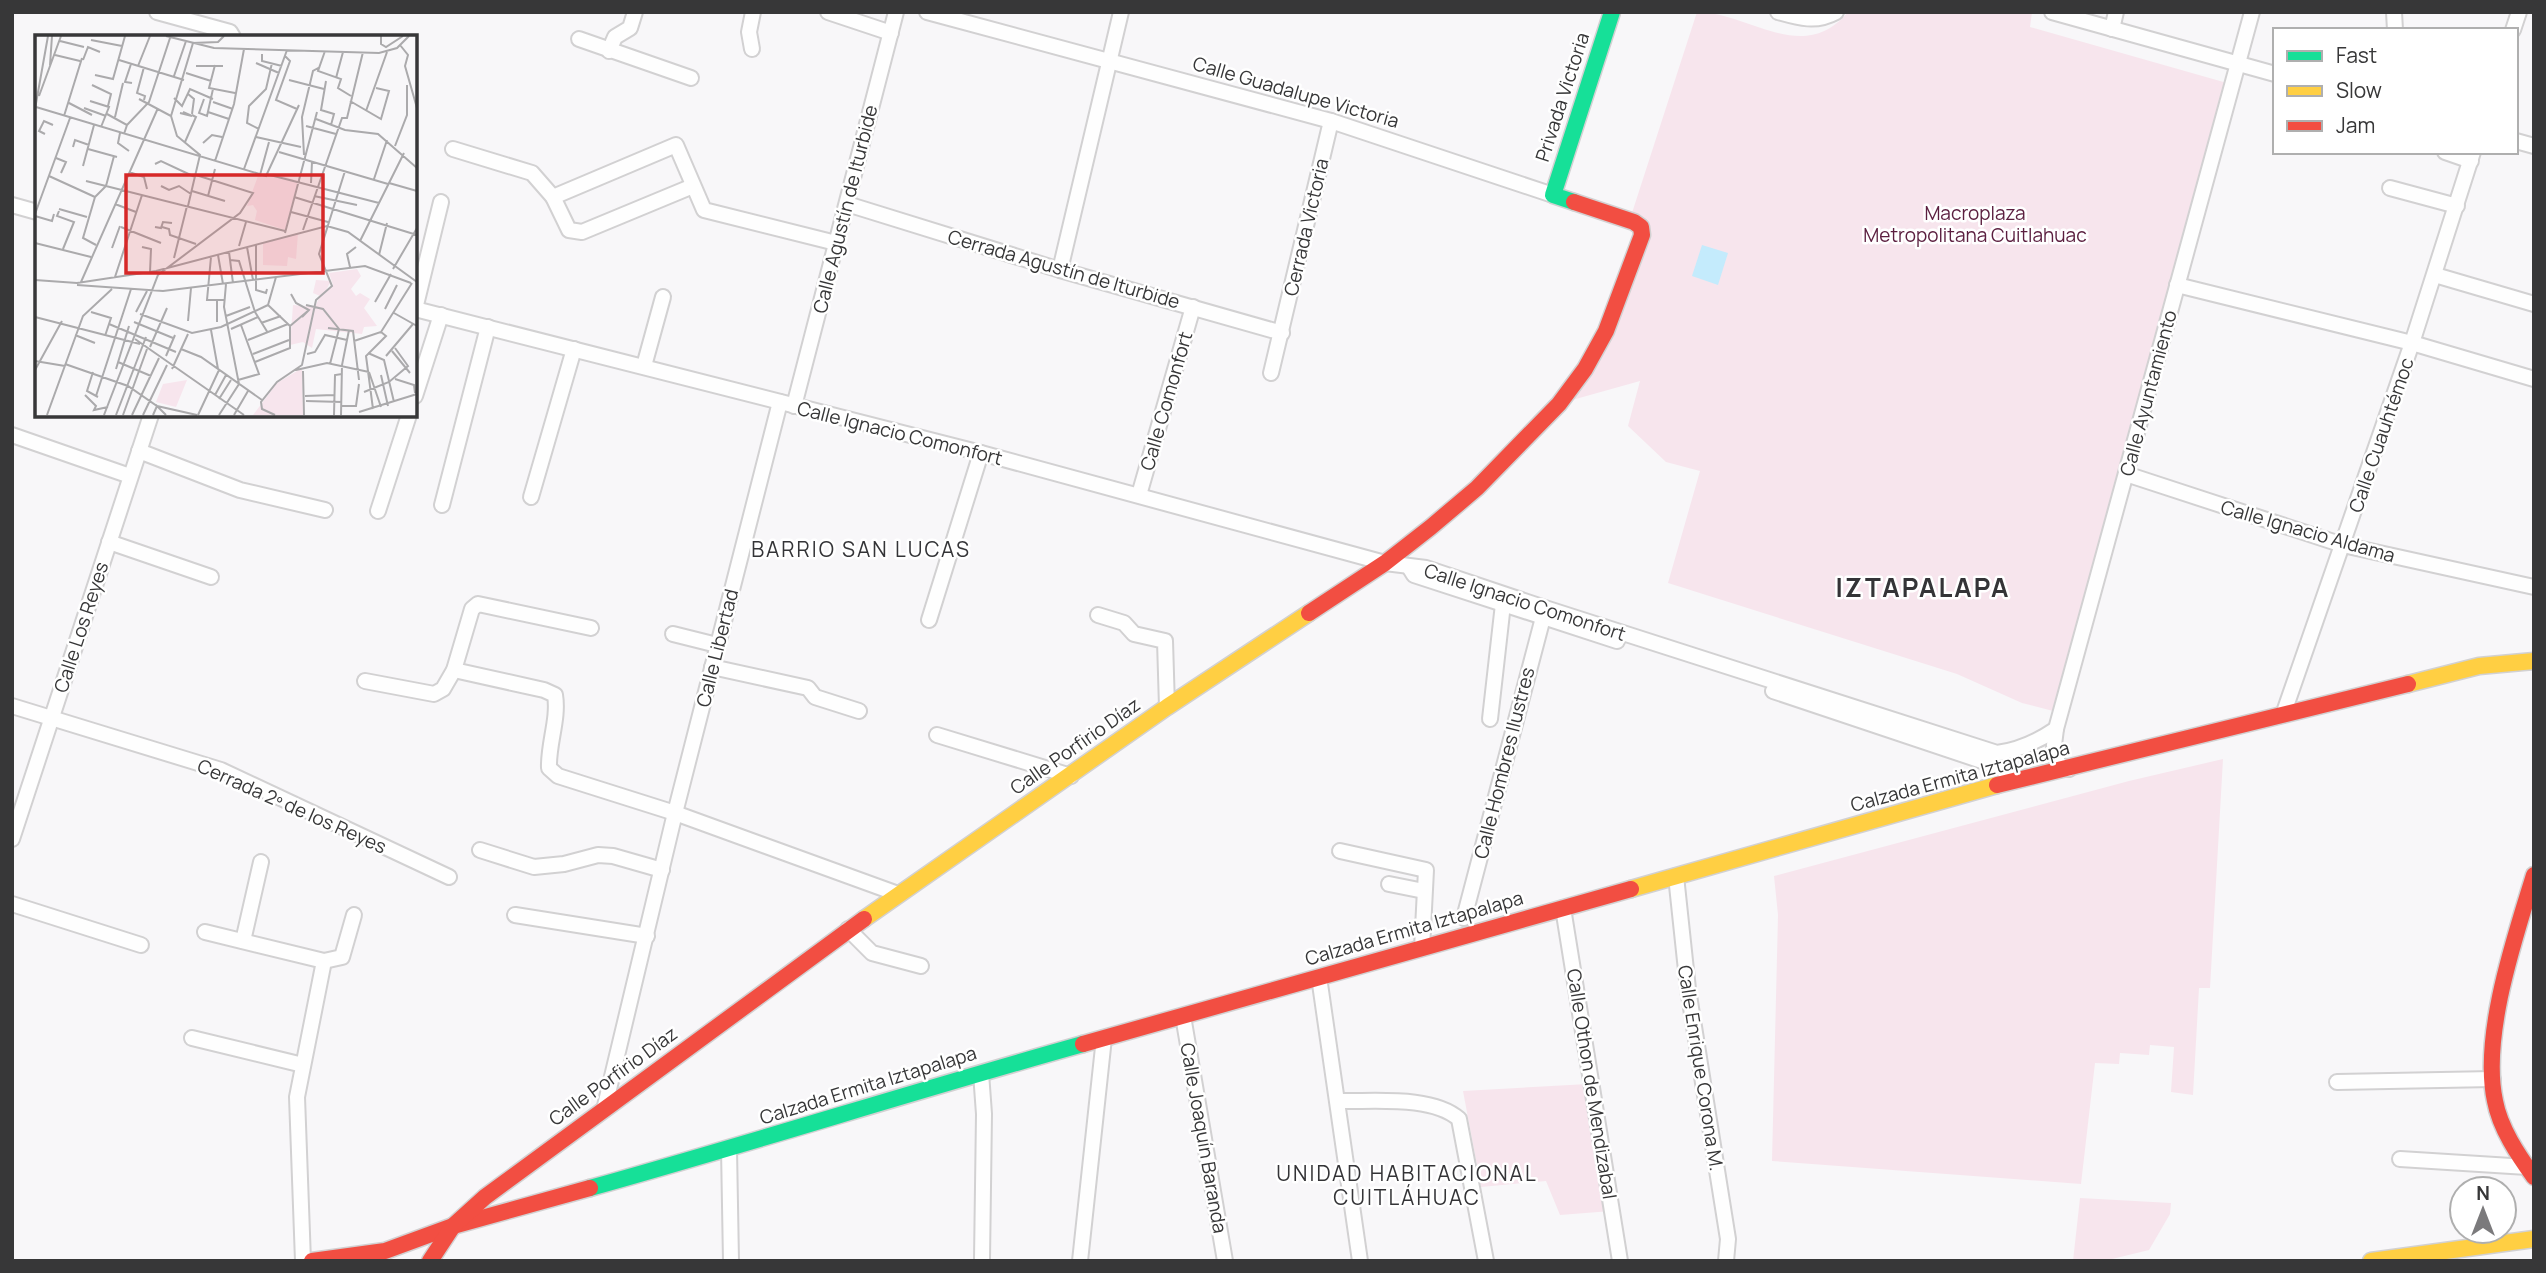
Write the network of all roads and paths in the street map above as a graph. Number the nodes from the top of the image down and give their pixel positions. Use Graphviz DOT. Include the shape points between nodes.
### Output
graph roads {
  1 [pos="157,12"];
  2 [pos="635,12"];
  3 [pos="754,12"];
  4 [pos="828,12"];
  5 [pos="896,12"];
  6 [pos="927,12"];
  7 [pos="1121,12"];
  8 [pos="1612,12"];
  9 [pos="1778,12"];
  10 [pos="1836,12"];
  11 [pos="2052,12"];
  12 [pos="2116,12"];
  13 [pos="2252,12"];
  14 [pos="2112,29"];
  15 [pos="891,33"];
  16 [pos="232,35"];
  17 [pos="579,39"];
  18 [pos="752,49"];
  19 [pos="609,51"];
  20 [pos="1109,62"];
  21 [pos="2238,65"];
  22 [pos="2273,74"];
  23 [pos="691,78"];
  24 [pos="1331,121"];
  25 [pos="453,149"];
  26 [pos="2472,156"];
  27 [pos="693,186"];
  28 [pos="2390,188"];
  29 [pos="1553,195"];
  30 [pos="553,197"];
  31 [pos="441,202"];
  32 [pos="847,204"];
  33 [pos="12,205"];
  34 [pos="2457,206"];
  35 [pos="35,211"];
  36 [pos="1642,235"];
  37 [pos="836,243"];
  38 [pos="1060,270"];
  39 [pos="2435,275"];
  40 [pos="2177,285"];
  41 [pos="663,297"];
  42 [pos="2534,304"];
  43 [pos="416,305"];
  44 [pos="1193,307"];
  45 [pos="416,309"];
  46 [pos="441,315"];
  47 [pos="488,327"];
  48 [pos="1282,333"];
  49 [pos="2412,343"];
  50 [pos="574,349"];
  51 [pos="644,366"];
  52 [pos="1271,373"];
  53 [pos="2534,379"];
  54 [pos="416,393"];
  55 [pos="787,404"];
  56 [pos="151,416"];
  57 [pos="409,416"];
  58 [pos="12,435"];
  59 [pos="139,451"];
  60 [pos="981,453"];
  61 [pos="2126,474"];
  62 [pos="130,476"];
  63 [pos="1139,495"];
  64 [pos="531,497"];
  65 [pos="442,506"];
  66 [pos="325,510"];
  67 [pos="378,511"];
  68 [pos="108,542"];
  69 [pos="2343,545"];
  70 [pos="1385,563"];
  71 [pos="1409,567"];
  72 [pos="211,577"];
  73 [pos="2534,587"];
  74 [pos="1503,604"];
  75 [pos="1544,613"];
  76 [pos="1098,615"];
  77 [pos="929,620"];
  78 [pos="591,628"];
  79 [pos="673,634"];
  80 [pos="717,645"];
  81 [pos="2534,661"];
  82 [pos="712,667"];
  83 [pos="454,670"];
  84 [pos="365,681"];
  85 [pos="12,706"];
  86 [pos="1167,707"];
  87 [pos="859,711"];
  88 [pos="2283,715"];
  89 [pos="51,718"];
  90 [pos="1490,719"];
  91 [pos="2056,729"];
  92 [pos="937,735"];
  93 [pos="2069,769"];
  94 [pos="1070,776"];
  95 [pos="2018,779"];
  96 [pos="675,813"];
  97 [pos="12,839"];
  98 [pos="480,850"];
  99 [pos="1340,851"];
  100 [pos="261,862"];
  101 [pos="662,870"];
  102 [pos="2534,875"];
  103 [pos="1676,876"];
  104 [pos="449,877"];
  105 [pos="1389,884"];
  106 [pos="1424,891"];
  107 [pos="898,894"];
  108 [pos="12,904"];
  109 [pos="1563,908"];
  110 [pos="354,915"];
  111 [pos="515,915"];
  112 [pos="1464,918"];
  113 [pos="848,929"];
  114 [pos="205,932"];
  115 [pos="647,936"];
  116 [pos="243,941"];
  117 [pos="141,945"];
  118 [pos="1422,948"];
  119 [pos="324,961"];
  120 [pos="921,966"];
  121 [pos="1319,977"];
  122 [pos="1182,1016"];
  123 [pos="192,1038"];
  124 [pos="1104,1038"];
  125 [pos="303,1066"];
  126 [pos="981,1073"];
  127 [pos="2493,1079"];
  128 [pos="2337,1082"];
  129 [pos="1338,1101"];
  130 [pos="604,1110"];
  131 [pos="729,1149"];
  132 [pos="2400,1159"];
  133 [pos="2530,1172"];
  134 [pos="453,1226"];
  135 [pos="2534,1239"];
  136 [pos="982,1259"];
  137 [pos="303,1261"];
  138 [pos="312,1261"];
  139 [pos="430,1261"];
  140 [pos="731,1261"];
  141 [pos="1080,1261"];
  142 [pos="1225,1261"];
  143 [pos="1360,1261"];
  144 [pos="1486,1261"];
  145 [pos="1620,1261"];
  146 [pos="1726,1261"];
  147 [pos="2371,1261"];
  1 -- 16 [label="street"];
  2 -- 19 [label="street" via="630,28 615,37"];
  3 -- 18 [label="street" via="749,32"];
  4 -- 15 [label="street"];
  5 -- 15 [label="street, Calle Agustín de Iturbide"];
  6 -- 20 [label="street, Calle Guadalupe Victoria"];
  7 -- 20 [label="street"];
  8 -- 29 [label="main road, Privada Victoria"];
  9 -- 10 [label="street" via="1808,19"];
  11 -- 14 [label="street"];
  12 -- 14 [label="street"];
  13 -- 21 [label="street, Calle Ayuntamiento"];
  14 -- 21 [label="street"];
  15 -- 32 [label="street, Calle Agustín de Iturbide"];
  17 -- 19 [label="street"];
  19 -- 23 [label="street"];
  20 -- 24 [label="street, Calle Guadalupe Victoria"];
  20 -- 38 [label="street"];
  21 -- 22 [label="street"];
  21 -- 40 [label="street, Calle Ayuntamiento"];
  24 -- 29 [label="street, Calle Guadalupe Victoria"];
  24 -- 48 [label="street, Cerrada Victoria"];
  25 -- 30 [label="street" via="532,173"];
  26 -- 34 [label="street, Calle Cuauhtémoc"];
  27 -- 30 [label="street" via="582,232 569,230"];
  27 -- 30 [label="street" via="676,145"];
  27 -- 37 [label="street" via="704,210"];
  28 -- 34 [label="street"];
  29 -- 36 [label="main road, Calle Guadalupe Victoria" via="1634,222"];
  31 -- 43 [label="street"];
  32 -- 37 [label="street, Calle Agustín de Iturbide"];
  32 -- 38 [label="street, Cerrada Agustín de Iturbide"];
  33 -- 35 [label="street"];
  34 -- 39 [label="street, Calle Cuauhtémoc"];
  36 -- 70 [label="main road, Calle Porfirio Díaz" via="1606,331 1586,369 1559,404 1477,488"];
  37 -- 55 [label="street, Calle Agustín de Iturbide"];
  38 -- 44 [label="street, Cerrada Agustín de Iturbide"];
  39 -- 42 [label="street"];
  39 -- 49 [label="street, Calle Cuauhtémoc"];
  40 -- 49 [label="street"];
  40 -- 61 [label="street, Calle Ayuntamiento"];
  41 -- 51 [label="street"];
  44 -- 48 [label="street, Cerrada Agustín de Iturbide"];
  44 -- 63 [label="street, Calle Comonfort"];
  45 -- 46 [label="street, Calle Ignacio Comonfort"];
  46 -- 47 [label="street, Calle Ignacio Comonfort"];
  46 -- 54 [label="street"];
  47 -- 50 [label="street, Calle Ignacio Comonfort"];
  47 -- 65 [label="street"];
  48 -- 52 [label="street"];
  49 -- 53 [label="street"];
  49 -- 69 [label="street, Calle Cuauhtémoc"];
  50 -- 51 [label="street, Calle Ignacio Comonfort"];
  50 -- 64 [label="street"];
  51 -- 55 [label="street, Calle Ignacio Comonfort"];
  55 -- 60 [label="street, Calle Ignacio Comonfort"];
  55 -- 80 [label="street, Calle Libertad"];
  56 -- 59 [label="street, Calle Los Reyes"];
  57 -- 67 [label="street"];
  58 -- 62 [label="street"];
  59 -- 62 [label="street, Calle Los Reyes"];
  59 -- 66 [label="street" via="240,490"];
  60 -- 63 [label="street, Calle Ignacio Comonfort"];
  60 -- 77 [label="street"];
  61 -- 69 [label="street, Calle Ignacio Aldama"];
  61 -- 91 [label="street, Calle Ayuntamiento"];
  62 -- 68 [label="street, Calle Los Reyes"];
  63 -- 70 [label="street, Calle Ignacio Comonfort"];
  68 -- 72 [label="street"];
  68 -- 89 [label="street, Calle Los Reyes"];
  69 -- 73 [label="street, Calle Ignacio Aldama"];
  69 -- 88 [label="street, Calle Cuauhtémoc"];
  70 -- 71 [label="street, Calle Ignacio Comonfort"];
  70 -- 86 [label="main road, Calle Porfirio Díaz"];
  71 -- 74 [label="street, Calle Ignacio Comonfort" via="1415,575"];
  71 -- 75 [label="street, Calle Ignacio Comonfort" via="1426,568"];
  74 -- 75 [label="street, Calle Ignacio Comonfort"];
  74 -- 90 [label="street"];
  75 -- 91 [label="street, Calle Ignacio Comonfort" via="1997,754 2038,741"];
  75 -- 95 [label="street, Calle Ignacio Comonfort" via="1994,765"];
  75 -- 112 [label="street, Calle Hombres Ilustres"];
  76 -- 86 [label="street" via="1124,623 1135,634 1165,641"];
  78 -- 83 [label="street" via="478,604 472,610"];
  79 -- 80 [label="street"];
  80 -- 82 [label="street, Calle Libertad"];
  81 -- 88 [label="main road, Calzada Ermita Iztapalapa" via="2479,666"];
  82 -- 87 [label="street" via="808,688 815,697"];
  82 -- 96 [label="street, Calle Libertad"];
  83 -- 84 [label="street" via="443,690 433,694"];
  83 -- 96 [label="street" via="555,695 549,768 558,776"];
  85 -- 89 [label="street, Cerrada 2º de los Reyes"];
  86 -- 94 [label="main road, Calle Porfirio Díaz"];
  88 -- 93 [label="main road, Calzada Ermita Iztapalapa"];
  89 -- 97 [label="street, Calle Los Reyes"];
  89 -- 104 [label="street, Cerrada 2º de los Reyes" via="221,770"];
  91 -- 93 [label="street, Calle Ayuntamiento" via="2058,764"];
  92 -- 94 [label="street"];
  93 -- 95 [label="main road, Calzada Ermita Iztapalapa"];
  94 -- 107 [label="main road, Calle Porfirio Díaz"];
  95 -- 103 [label="main road, Calzada Ermita Iztapalapa"];
  96 -- 101 [label="street, Calle Libertad"];
  96 -- 107 [label="street"];
  98 -- 101 [label="street" via="534,867 598,855"];
  99 -- 106 [label="street" via="1426,870"];
  100 -- 116 [label="street"];
  101 -- 115 [label="street, Calle Libertad"];
  102 -- 127 [label="main road" via="2502,982 2493,1030"];
  103 -- 109 [label="main road, Calzada Ermita Iztapalapa"];
  103 -- 146 [label="street, Calle Enrique Corona M." via="1688,989 1728,1239"];
  105 -- 106 [label="street"];
  106 -- 118 [label="street"];
  107 -- 113 [label="main road, Calle Porfirio Díaz"];
  108 -- 117 [label="street"];
  109 -- 118 [label="main road, Calzada Ermita Iztapalapa"];
  109 -- 145 [label="street, Calle Othon de Mendizabal"];
  110 -- 119 [label="street" via="342,957"];
  111 -- 115 [label="street"];
  113 -- 120 [label="street" via="872,953"];
  113 -- 130 [label="main road, Calle Porfirio Díaz"];
  114 -- 116 [label="street"];
  115 -- 130 [label="street, Calle Libertad"];
  116 -- 119 [label="street"];
  118 -- 121 [label="main road, Calzada Ermita Iztapalapa"];
  119 -- 125 [label="street"];
  121 -- 122 [label="main road, Calzada Ermita Iztapalapa"];
  121 -- 129 [label="street"];
  122 -- 124 [label="main road, Calzada Ermita Iztapalapa"];
  122 -- 142 [label="street, Calle Joaquín Baranda"];
  123 -- 125 [label="street"];
  124 -- 126 [label="main road, Calzada Ermita Iztapalapa"];
  124 -- 141 [label="street"];
  125 -- 137 [label="street" via="297,1097"];
  126 -- 131 [label="main road, Calzada Ermita Iztapalapa"];
  126 -- 136 [label="street"];
  127 -- 128 [label="street"];
  127 -- 133 [label="main road" via="2496,1105"];
  129 -- 143 [label="street"];
  129 -- 144 [label="street" via="1415,1103 1451,1111 1460,1119"];
  130 -- 134 [label="main road, Calle Porfirio Díaz" via="485,1197"];
  131 -- 134 [label="main road, Calzada Ermita Iztapalapa"];
  131 -- 140 [label="street"];
  132 -- 133 [label="street"];
  134 -- 138 [label="main road, Calzada Ermita Iztapalapa" via="385,1251"];
  134 -- 139 [label="main road"];
  135 -- 147 [label="main road"];
}
